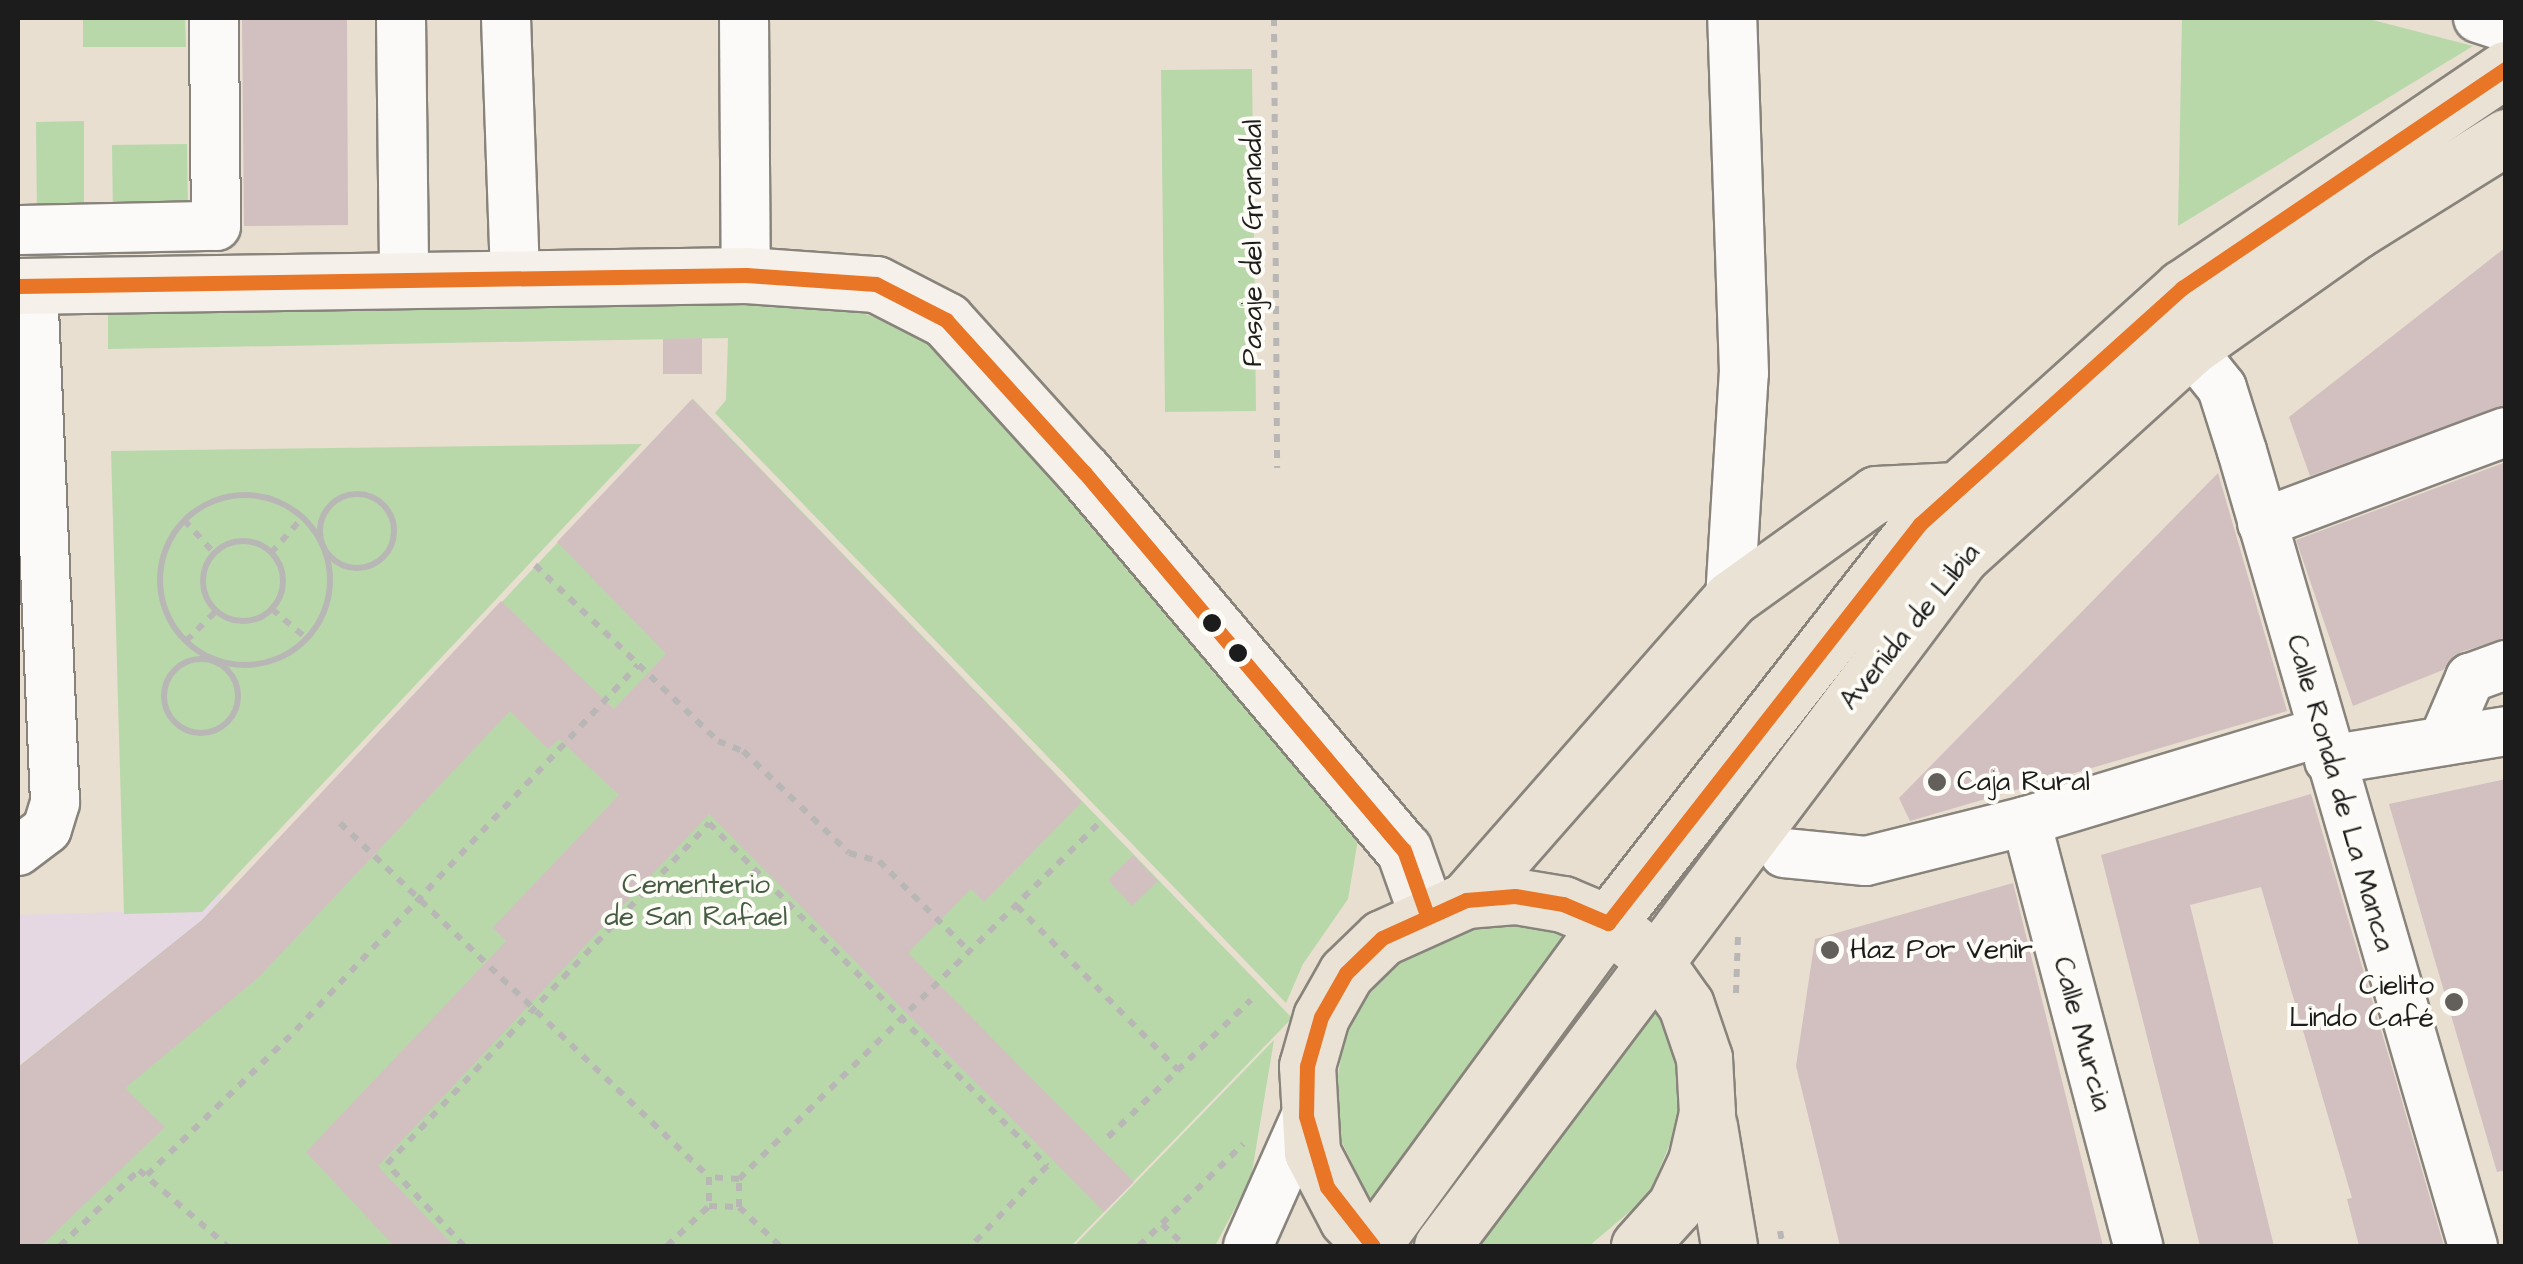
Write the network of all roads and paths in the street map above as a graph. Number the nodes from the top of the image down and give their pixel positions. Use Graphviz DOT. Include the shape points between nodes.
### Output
graph roads {
  1 [pos="214,18"];
  2 [pos="402,18"];
  3 [pos="506,18"];
  4 [pos="744,18"];
  5 [pos="1274,18"];
  6 [pos="1732,18"];
  7 [pos="2478,18"];
  8 [pos="2506,26"];
  9 [pos="2506,69"];
  10 [pos="2506,137"];
  11 [pos="18,230"];
  12 [pos="746,275"];
  13 [pos="515,279"];
  14 [pos="404,281"];
  15 [pos="25,286"];
  16 [pos="2190,348"];
  17 [pos="2506,432"];
  18 [pos="1277,468"];
  19 [pos="1957,490"];
  20 [pos="302,518"];
  21 [pos="184,520"];
  22 [pos="2262,523"];
  23 [pos="323,546"];
  24 [pos="214,553"];
  25 [pos="271,553"];
  26 [pos="31,564"];
  27 [pos="535,565"];
  28 [pos="1730,599"];
  29 [pos="272,609"];
  30 [pos="216,611"];
  31 [pos="306,638"];
  32 [pos="186,640"];
  33 [pos="217,663"];
  34 [pos="638,665"];
  35 [pos="2506,665"];
  36 [pos="2506,684"];
  37 [pos="2506,693"];
  38 [pos="2506,731"];
  39 [pos="2443,741"];
  40 [pos="2325,746"];
  41 [pos="1101,821"];
  42 [pos="2026,821"];
  43 [pos="340,823"];
  44 [pos="18,851"];
  45 [pos="1784,853"];
  46 [pos="418,901"];
  47 [pos="1017,906"];
  48 [pos="1446,906"];
  49 [pos="1608,924"];
  50 [pos="970,952"];
  51 [pos="1654,960"];
  52 [pos="1251,1000"];
  53 [pos="534,1009"];
  54 [pos="902,1021"];
  55 [pos="1178,1070"];
  56 [pos="1707,1113"];
  57 [pos="1281,1123"];
  58 [pos="1108,1138"];
  59 [pos="147,1175"];
  60 [pos="708,1178"];
  61 [pos="739,1178"];
  62 [pos="708,1206"];
  63 [pos="739,1208"];
  64 [pos="1162,1224"];
  65 [pos="60,1246"];
  66 [pos="226,1246"];
  67 [pos="464,1246"];
  68 [pos="667,1246"];
  69 [pos="780,1246"];
  70 [pos="971,1246"];
  71 [pos="1139,1246"];
  72 [pos="1184,1246"];
  73 [pos="1248,1246"];
  74 [pos="1372,1246"];
  75 [pos="1442,1246"];
  76 [pos="1639,1246"];
  77 [pos="1728,1246"];
  78 [pos="2138,1246"];
  79 [pos="2473,1246"];
  1 -- 11 [label="street" via="216,226"];
  2 -- 14 [label="street"];
  3 -- 13 [label="street"];
  4 -- 12 [label="street"];
  5 -- 18 [label="path, Pasaje del Granadal"];
  6 -- 28 [label="street" via="1744,373"];
  7 -- 8 [label="street"];
  9 -- 19 [label="main road, Avenida de Libia" via="2182,288"];
  10 -- 16 [label="main road, Avenida de Libia" via="2355,231"];
  12 -- 13 [label="street"];
  12 -- 48 [label="street" via="876,284 946,320 1084,472"];
  13 -- 14 [label="street"];
  14 -- 15 [label="street"];
  15 -- 26 [label="street" via="38,392"];
  16 -- 22 [label="street, Calle Ronda de La Manca" via="2222,388"];
  16 -- 51 [label="main road, Avenida de Libia" via="1961,556"];
  17 -- 22 [label="street"];
  19 -- 28 [label="main road" via="1876,494"];
  19 -- 49 [label="main road, Avenida de Libia" via="1920,524"];
  20 -- 21 [label="path" via="256,495 228,496"];
  20 -- 23 [label="path"];
  20 -- 25 [label="path"];
  21 -- 24 [label="path"];
  21 -- 32 [label="path" via="165,548 159,576 162,603"];
  22 -- 40 [label="street, Calle Ronda de La Manca"];
  23 -- 23 [label="path" via="349,567 372,565 390,550 391,515 361,494 336,500 322,520"];
  23 -- 31 [label="path" via="328,598"];
  24 -- 25 [label="path" via="243,540"];
  24 -- 30 [label="path" via="202,582"];
  25 -- 29 [label="path" via="282,586"];
  26 -- 44 [label="street" via="55,802 47,828"];
  27 -- 34 [label="path"];
  28 -- 48 [label="main road"];
  29 -- 30 [label="path" via="245,622"];
  29 -- 31 [label="path"];
  30 -- 32 [label="path"];
  31 -- 33 [label="path" via="275,660"];
  32 -- 33 [label="path"];
  33 -- 33 [label="path" via="191,660 170,674 164,698 182,728 215,730 232,715 234,680"];
  34 -- 46 [label="path"];
  34 -- 50 [label="path" via="718,741 744,752 849,854 879,861"];
  35 -- 39 [label="street" via="2470,678"];
  36 -- 37 [label="street" via="2472,697"];
  38 -- 39 [label="street"];
  39 -- 40 [label="street"];
  40 -- 42 [label="street"];
  40 -- 79 [label="street, Calle Ronda de La Manca"];
  41 -- 47 [label="path"];
  42 -- 45 [label="street" via="1866,861"];
  42 -- 78 [label="street, Calle Murcia"];
  43 -- 46 [label="path"];
  46 -- 53 [label="path"];
  46 -- 59 [label="path"];
  47 -- 50 [label="path"];
  47 -- 55 [label="path"];
  48 -- 49 [label="main road" via="1514,896 1563,904"];
  48 -- 57 [label="main road" via="1382,938 1338,988 1320,1017"];
  49 -- 51 [label="main road"];
  49 -- 74 [label="main road, Avenida de Libia"];
  50 -- 54 [label="path"];
  51 -- 56 [label="main road" via="1686,1005 1704,1058"];
  51 -- 75 [label="main road, Avenida de Libia"];
  52 -- 55 [label="path"];
  53 -- 54 [label="path" via="709,823"];
  53 -- 60 [label="path"];
  53 -- 67 [label="path" via="387,1164"];
  54 -- 61 [label="path"];
  54 -- 70 [label="path" via="1047,1166"];
  55 -- 58 [label="path"];
  56 -- 76 [label="main road" via="1696,1161 1674,1206"];
  56 -- 77 [label="main road"];
  57 -- 64 [label="path"];
  57 -- 73 [label="street"];
  57 -- 74 [label="main road"];
  59 -- 65 [label="path" via="139,1170"];
  59 -- 66 [label="path"];
  60 -- 61 [label="path"];
  60 -- 62 [label="path"];
  61 -- 63 [label="path"];
  62 -- 63 [label="path"];
  62 -- 68 [label="path"];
  63 -- 69 [label="path"];
  64 -- 71 [label="path"];
  64 -- 72 [label="path"];
}
